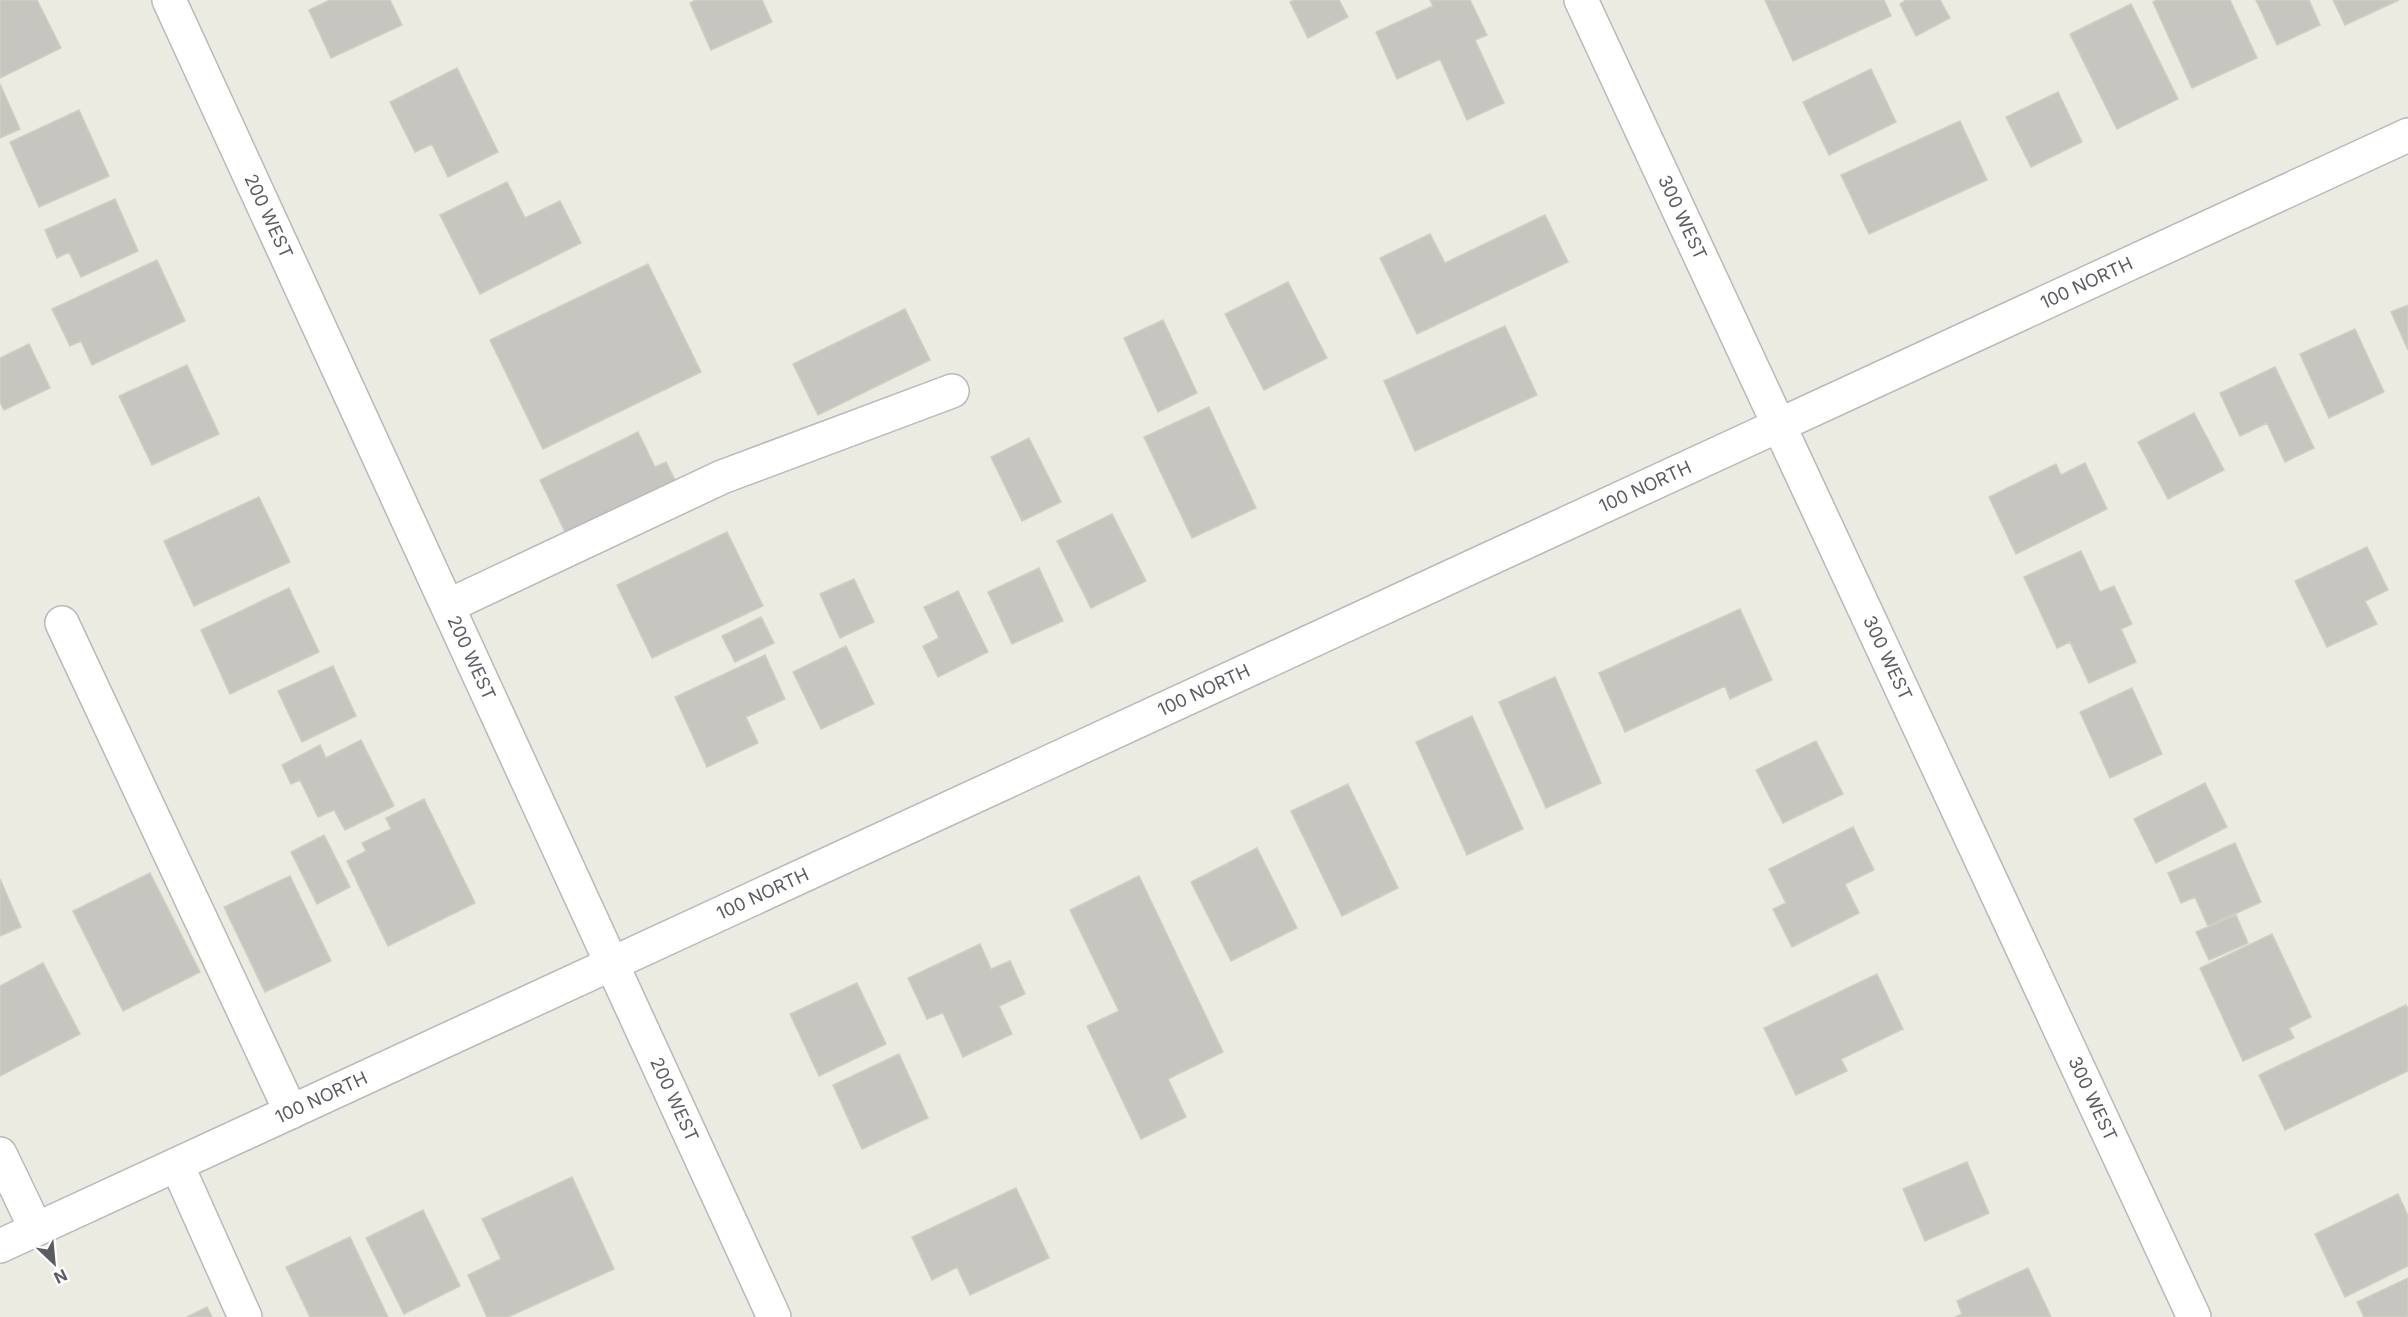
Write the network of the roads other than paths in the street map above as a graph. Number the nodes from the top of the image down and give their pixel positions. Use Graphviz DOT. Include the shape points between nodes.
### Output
graph roads {
  1 [pos="169,0"];
  2 [pos="1581,0"];
  3 [pos="2408,135"];
  4 [pos="952,391"];
  5 [pos="1780,425"];
  6 [pos="448,606"];
  7 [pos="62,622"];
  8 [pos="612,964"];
  9 [pos="291,1112"];
  10 [pos="0,1154"];
  11 [pos="177,1165"];
  12 [pos="36,1229"];
  13 [pos="0,1246"];
  14 [pos="245,1317"];
  15 [pos="774,1317"];
  16 [pos="2194,1317"];
  1 -- 6 [label="street, 200 WEST"];
  2 -- 5 [label="street, 300 WEST"];
  3 -- 5 [label="street, 100 NORTH"];
  4 -- 6 [label="street" via="722,477"];
  5 -- 8 [label="street, 100 NORTH"];
  5 -- 16 [label="street, 300 WEST"];
  6 -- 8 [label="street, 200 WEST"];
  7 -- 9 [label="street"];
  8 -- 9 [label="street, 100 NORTH"];
  8 -- 15 [label="street, 200 WEST"];
  9 -- 11 [label="street, 100 NORTH"];
  10 -- 12 [label="street"];
  11 -- 12 [label="street, 100 NORTH"];
  11 -- 14 [label="street"];
  12 -- 13 [label="street, 100 NORTH"];
}
